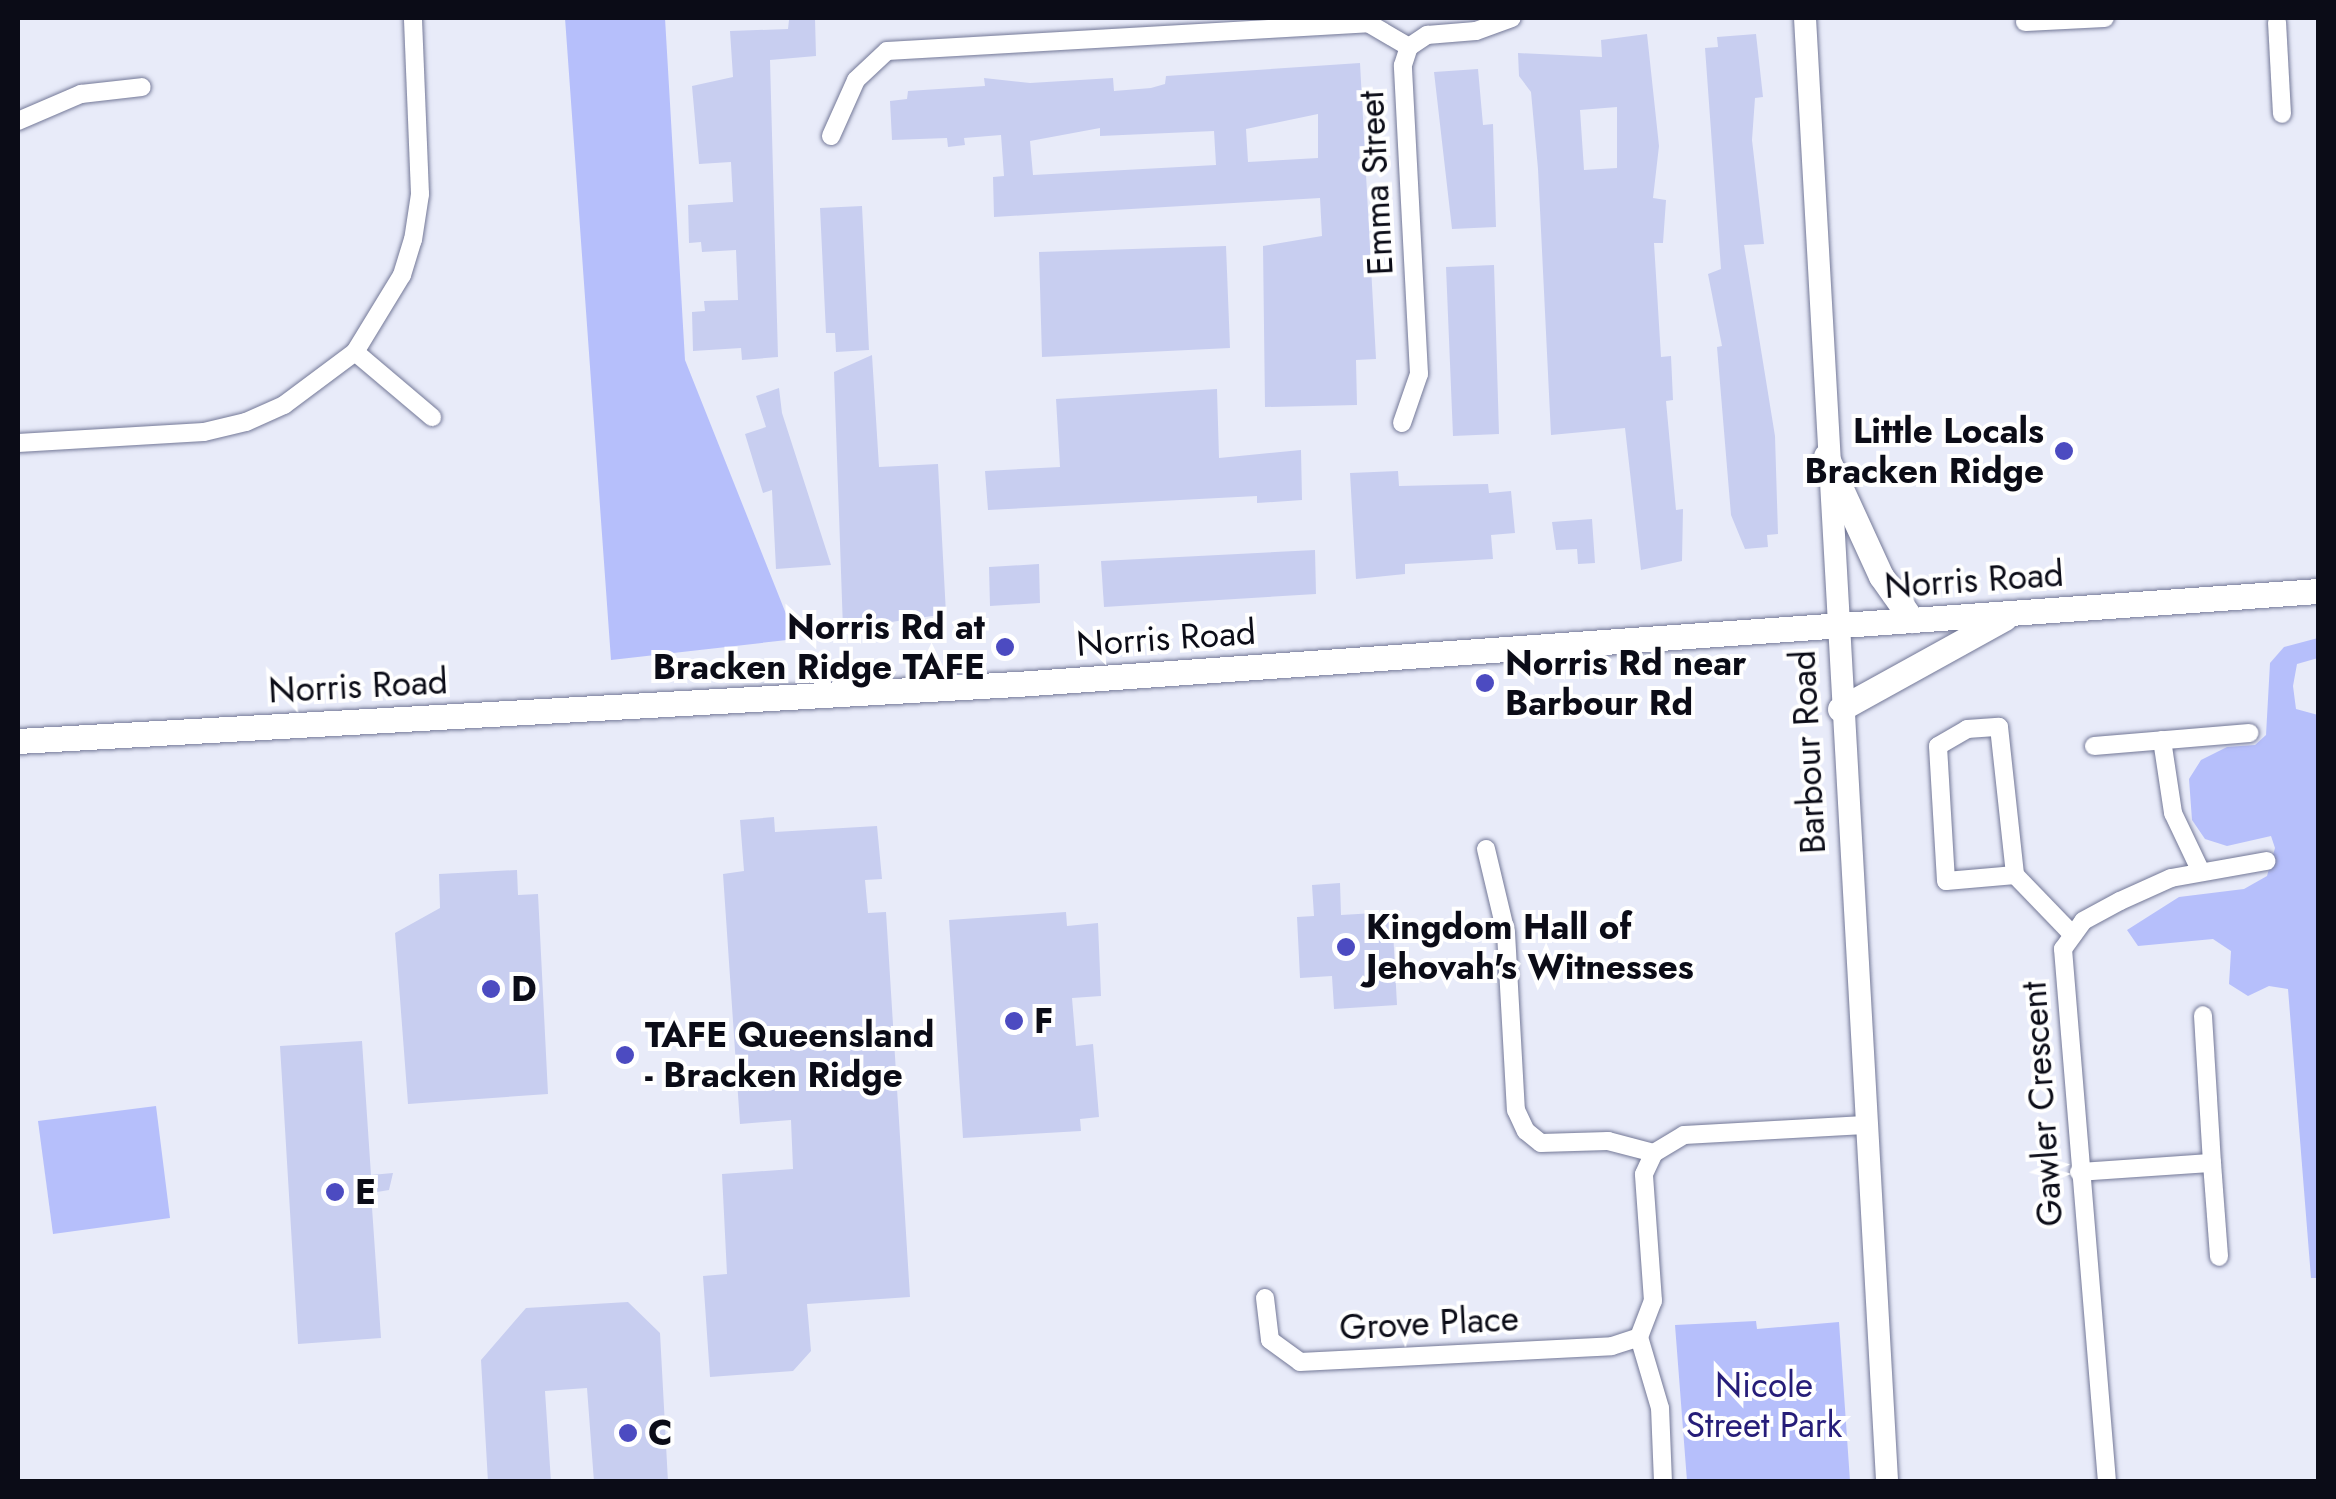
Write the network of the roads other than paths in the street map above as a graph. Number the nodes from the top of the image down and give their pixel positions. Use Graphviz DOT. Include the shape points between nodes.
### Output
graph roads {
  1 [pos="413,18"];
  2 [pos="1512,18"];
  3 [pos="1805,18"];
  4 [pos="2105,18"];
  5 [pos="2277,19"];
  6 [pos="2024,22"];
  7 [pos="1409,47"];
  8 [pos="142,86"];
  9 [pos="2282,114"];
  10 [pos="18,121"];
  11 [pos="831,136"];
  12 [pos="355,352"];
  13 [pos="432,417"];
  14 [pos="1402,423"];
  15 [pos="18,443"];
  16 [pos="1826,456"];
  17 [pos="2318,591"];
  18 [pos="2014,613"];
  19 [pos="1912,620"];
  20 [pos="1836,624"];
  21 [pos="1840,709"];
  22 [pos="2249,734"];
  23 [pos="2162,740"];
  24 [pos="18,741"];
  25 [pos="2094,746"];
  26 [pos="1486,849"];
  27 [pos="2266,861"];
  28 [pos="2201,872"];
  29 [pos="2015,875"];
  30 [pos="2072,935"];
  31 [pos="2203,1014"];
  32 [pos="1865,1126"];
  33 [pos="1654,1154"];
  34 [pos="2212,1163"];
  35 [pos="2079,1172"];
  36 [pos="2218,1257"];
  37 [pos="1265,1298"];
  38 [pos="1639,1337"];
  39 [pos="1663,1482"];
  40 [pos="1887,1482"];
  41 [pos="2107,1482"];
  1 -- 12 [label="street" via="420,176 413,240 402,276"];
  2 -- 7 [label="street, Emma Street" via="1427,36"];
  3 -- 16 [label="street, Barbour Road"];
  4 -- 6 [label="street"];
  5 -- 9 [label="street"];
  7 -- 11 [label="street" via="1368,22 887,51 856,80"];
  7 -- 14 [label="street, Emma Street" via="1403,65 1419,374"];
  8 -- 10 [label="street" via="82,94"];
  12 -- 13 [label="street"];
  12 -- 15 [label="street" via="284,405 246,422 204,432"];
  16 -- 19 [label="main road" via="1881,576"];
  16 -- 20 [label="street, Barbour Road"];
  17 -- 18 [label="main road, Norris Road"];
  18 -- 19 [label="main road, Norris Road"];
  18 -- 21 [label="main road"];
  19 -- 20 [label="main road, Norris Road"];
  20 -- 21 [label="street, Barbour Road"];
  20 -- 24 [label="main road, Norris Road" via="1018,684"];
  21 -- 32 [label="street, Barbour Road"];
  22 -- 23 [label="street"];
  23 -- 25 [label="street"];
  23 -- 28 [label="street" via="2173,813"];
  26 -- 33 [label="street" via="1506,934 1516,1110 1526,1132 1542,1143 1608,1142"];
  27 -- 28 [label="street, Gawler Crescent"];
  28 -- 30 [label="street, Gawler Crescent" via="2120,900 2083,920"];
  29 -- 29 [label="street" via="1946,881 1938,746 1967,729 1998,727 2004,740"];
  29 -- 30 [label="street"];
  30 -- 35 [label="street, Gawler Crescent" via="2063,949"];
  31 -- 34 [label="street"];
  32 -- 33 [label="street" via="1684,1136"];
  32 -- 40 [label="street, Barbour Road"];
  33 -- 38 [label="street" via="1644,1174 1652,1300"];
  34 -- 35 [label="street"];
  34 -- 36 [label="street"];
  35 -- 41 [label="street, Gawler Crescent"];
  37 -- 38 [label="street, Grove Place" via="1270,1340 1300,1362 1612,1346"];
  38 -- 39 [label="street" via="1660,1408"];
}
